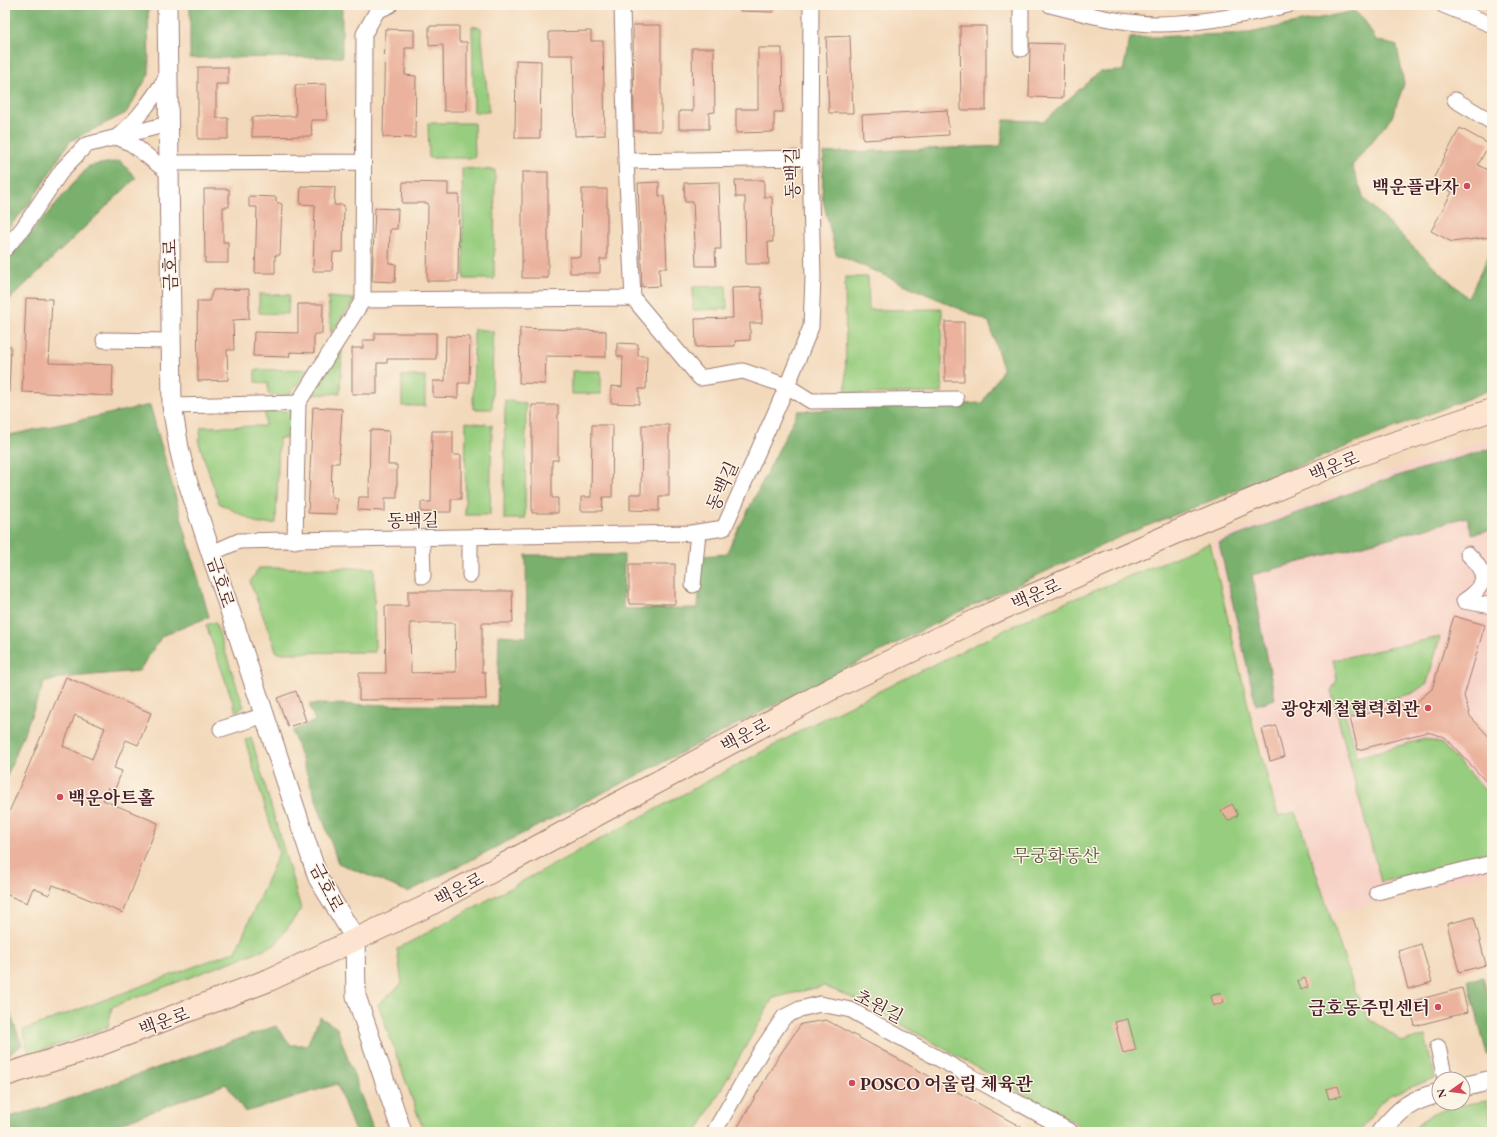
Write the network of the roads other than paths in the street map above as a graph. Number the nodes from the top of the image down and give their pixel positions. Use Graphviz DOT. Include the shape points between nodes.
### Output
graph roads {
  1 [pos="167,5"];
  2 [pos="390,5"];
  3 [pos="622,5"];
  4 [pos="811,5"];
  5 [pos="1021,5"];
  6 [pos="1050,5"];
  7 [pos="1288,5"];
  8 [pos="1443,5"];
  9 [pos="1492,25"];
  10 [pos="1021,49"];
  11 [pos="168,75"];
  12 [pos="1455,100"];
  13 [pos="1492,122"];
  14 [pos="168,124"];
  15 [pos="117,137"];
  16 [pos="810,158"];
  17 [pos="626,161"];
  18 [pos="363,162"];
  19 [pos="169,168"];
  20 [pos="5,249"];
  21 [pos="633,298"];
  22 [pos="363,300"];
  23 [pos="104,340"];
  24 [pos="171,341"];
  25 [pos="787,386"];
  26 [pos="956,399"];
  27 [pos="298,403"];
  28 [pos="172,406"];
  29 [pos="1492,410"];
  30 [pos="698,532"];
  31 [pos="470,537"];
  32 [pos="422,538"];
  33 [pos="295,541"];
  34 [pos="212,553"];
  35 [pos="1492,563"];
  36 [pos="470,575"];
  37 [pos="423,576"];
  38 [pos="693,585"];
  39 [pos="1492,606"];
  40 [pos="265,715"];
  41 [pos="221,729"];
  42 [pos="1492,863"];
  43 [pos="1377,892"];
  44 [pos="355,938"];
  45 [pos="1438,1047"];
  46 [pos="1443,1071"];
  47 [pos="5,1075"];
  48 [pos="1492,1080"];
  49 [pos="1471,1085"];
  50 [pos="1431,1095"];
  51 [pos="402,1132"];
  52 [pos="714,1132"];
  53 [pos="1071,1132"];
  54 [pos="1381,1132"];
  1 -- 11 [label="street, 금호로"];
  2 -- 18 [label="street" via="377,11 364,34"];
  3 -- 17 [label="street"];
  4 -- 16 [label="street, 동백길"];
  5 -- 10 [label="street"];
  6 -- 7 [label="street" via="1097,17 1158,24 1220,19"];
  8 -- 9 [label="street"];
  11 -- 14 [label="street, 금호로"];
  11 -- 15 [label="street" via="141,115"];
  12 -- 13 [label="street"];
  14 -- 15 [label="street"];
  14 -- 19 [label="street, 금호로"];
  15 -- 19 [label="street"];
  15 -- 20 [label="street" via="86,146 73,158"];
  16 -- 17 [label="street"];
  16 -- 25 [label="street, 동백길" via="813,278 811,327"];
  17 -- 21 [label="street"];
  18 -- 19 [label="street"];
  18 -- 22 [label="street"];
  19 -- 24 [label="street, 금호로"];
  21 -- 22 [label="street"];
  21 -- 25 [label="street" via="700,378 743,371"];
  22 -- 27 [label="street"];
  23 -- 24 [label="street"];
  24 -- 28 [label="street, 금호로"];
  25 -- 26 [label="street" via="811,401"];
  25 -- 30 [label="street, 동백길" via="724,528"];
  27 -- 28 [label="street"];
  27 -- 33 [label="street"];
  28 -- 34 [label="street, 금호로" via="186,477"];
  29 -- 44 [label="main road, 백운로" via="1353,457 978,620 831,689 425,907"];
  30 -- 31 [label="street, 동백길"];
  30 -- 38 [label="street"];
  31 -- 32 [label="street, 동백길"];
  31 -- 36 [label="street"];
  32 -- 33 [label="street, 동백길"];
  32 -- 37 [label="street"];
  33 -- 34 [label="street, 동백길" via="239,541"];
  34 -- 40 [label="street, 금호로"];
  35 -- 39 [label="street" via="1468,554 1480,565 1483,577 1478,591 1464,601"];
  40 -- 41 [label="street"];
  40 -- 44 [label="street, 금호로" via="318,878"];
  42 -- 43 [label="street"];
  44 -- 47 [label="main road, 백운로" via="269,980 226,997 88,1049"];
  44 -- 51 [label="street" via="356,996"];
  45 -- 46 [label="street"];
  48 -- 49 [label="street"];
  50 -- 54 [label="street" via="1418,1099 1398,1112"];
  52 -- 53 [label="street, 초원길" via="784,1017 800,1009 820,1004 851,1010"];
}
